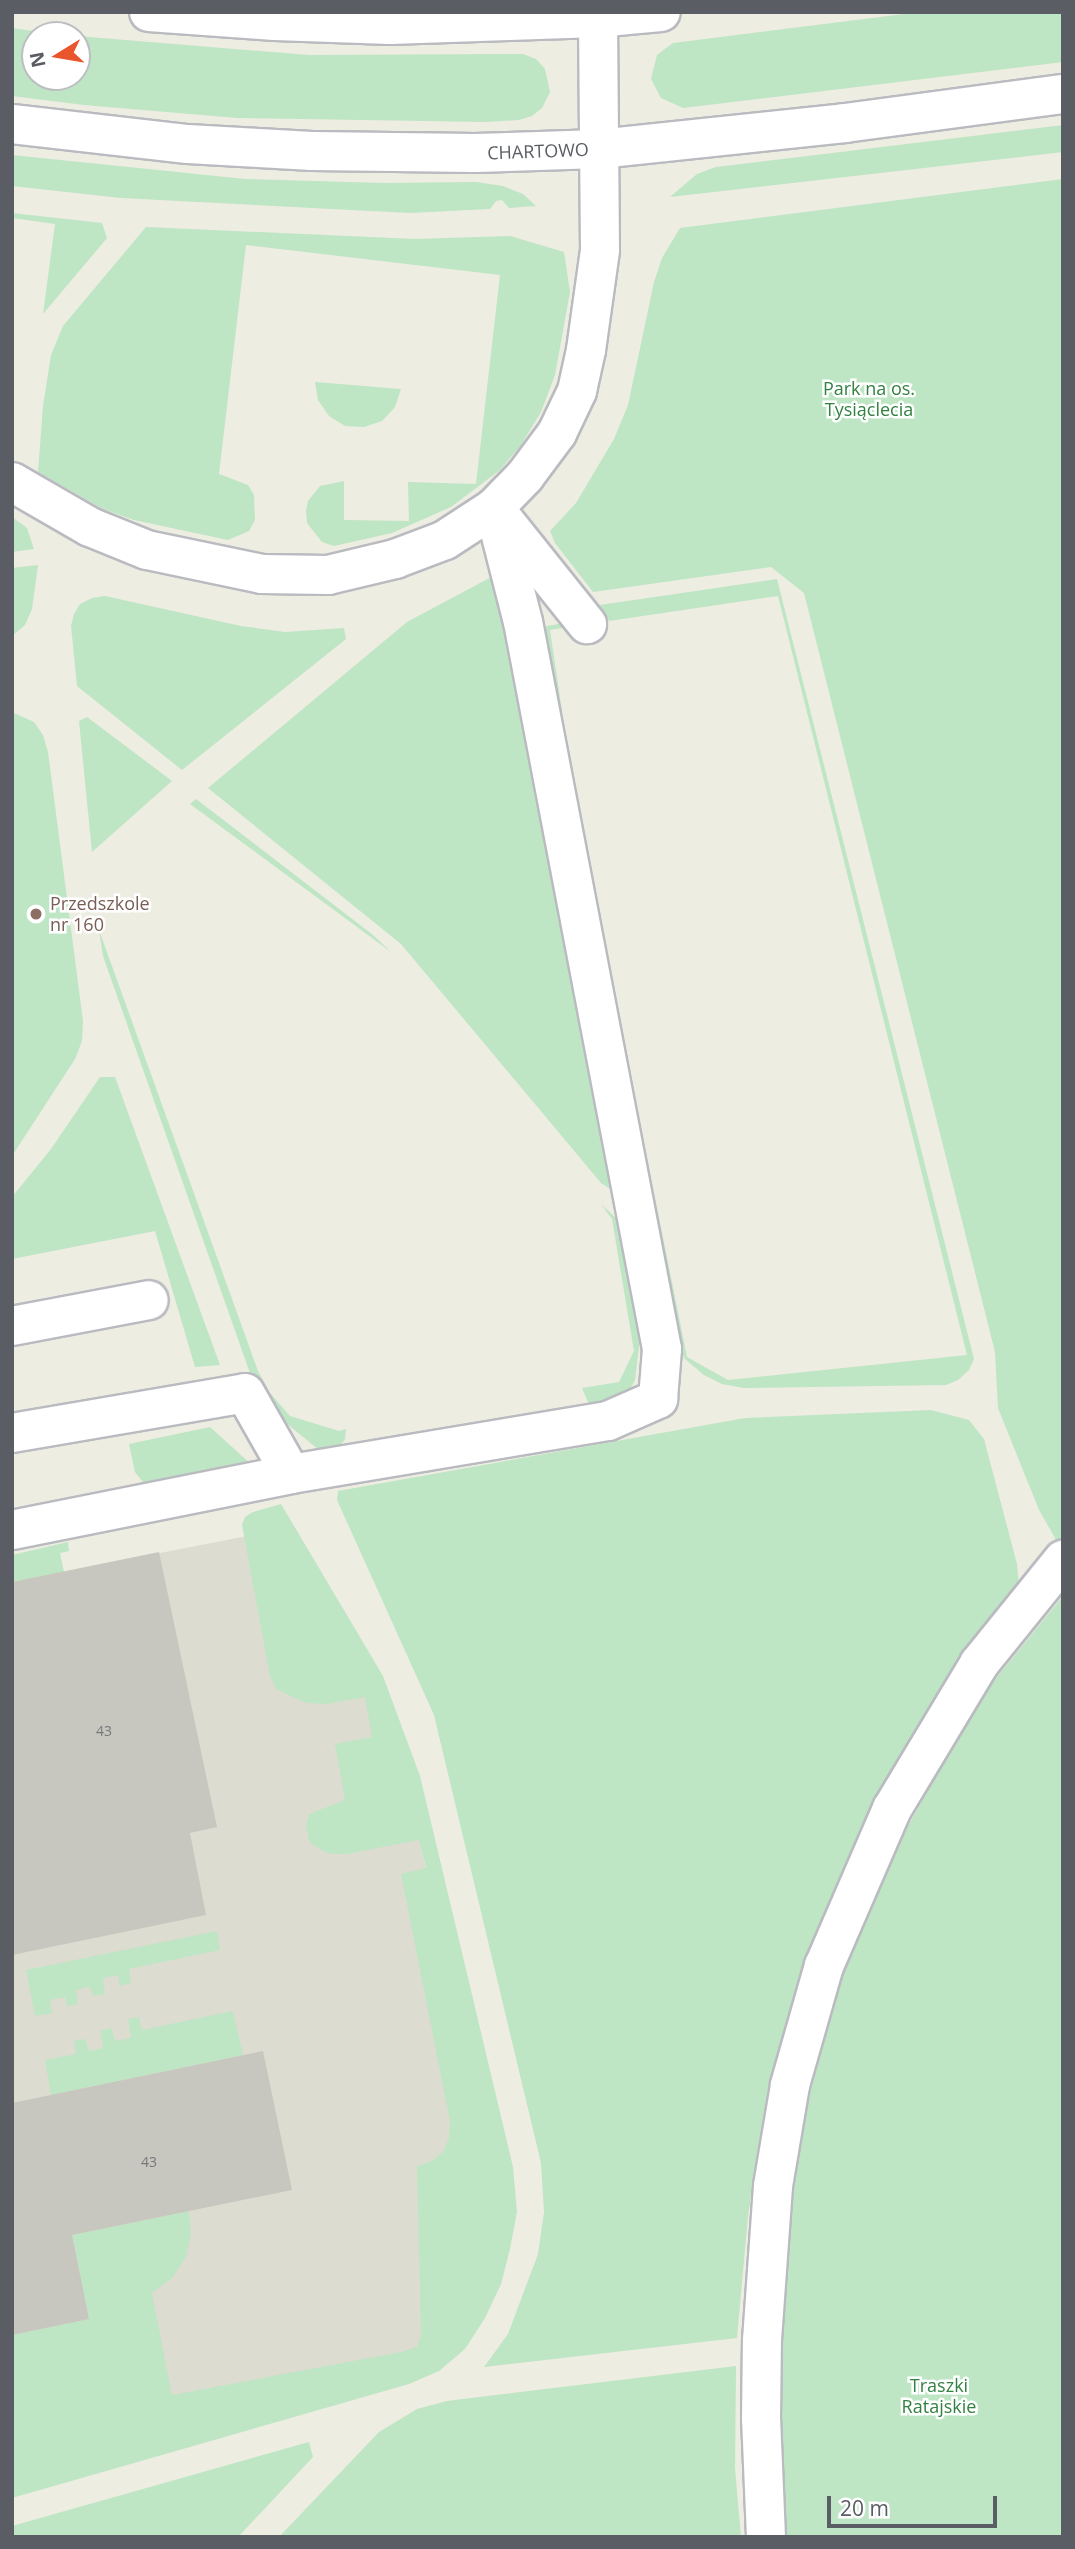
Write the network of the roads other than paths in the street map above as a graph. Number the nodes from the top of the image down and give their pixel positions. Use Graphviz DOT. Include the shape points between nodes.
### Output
graph roads {
  1 [pos="149,12"];
  2 [pos="661,12"];
  3 [pos="598,15"];
  4 [pos="1063,94"];
  5 [pos="12,124"];
  6 [pos="599,149"];
  7 [pos="12,482"];
  8 [pos="494,508"];
  9 [pos="587,624"];
  10 [pos="149,1300"];
  11 [pos="12,1326"];
  12 [pos="12,1433"];
  13 [pos="291,1474"];
  14 [pos="12,1530"];
  15 [pos="1063,1560"];
  16 [pos="766,2537"];
  1 -- 3 [label="street" via="390,24"];
  2 -- 3 [label="street"];
  3 -- 6 [label="street"];
  4 -- 6 [label="street, CHARTOWO"];
  5 -- 6 [label="street, CHARTOWO" via="188,144 312,151"];
  6 -- 8 [label="street" via="600,250 577,391 557,433"];
  7 -- 8 [label="street" via="90,527 147,550 262,574 328,575 395,559 445,540"];
  8 -- 9 [label="street"];
  8 -- 13 [label="street" via="523,622 662,1349 658,1399 608,1421"];
  10 -- 11 [label="street"];
  12 -- 13 [label="street" via="245,1393"];
  13 -- 14 [label="street"];
  15 -- 16 [label="street" via="979,1664 892,1809 824,1966 790,2085 773,2186 762,2340"];
}
